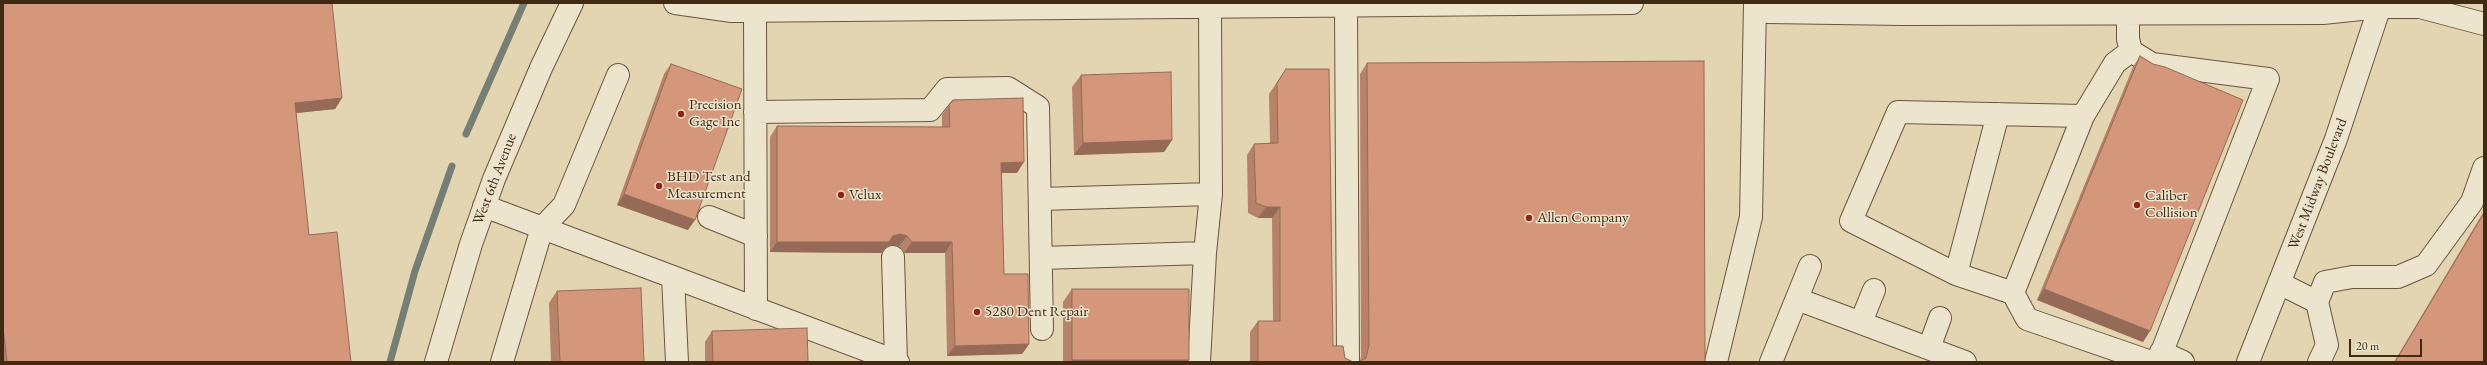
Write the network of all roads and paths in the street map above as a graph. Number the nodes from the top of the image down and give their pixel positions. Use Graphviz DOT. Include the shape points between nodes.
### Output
graph roads {
  1 [pos="572,3"];
  2 [pos="675,3"];
  3 [pos="1632,3"];
  4 [pos="1756,3"];
  5 [pos="1294,4"];
  6 [pos="1514,4"];
  7 [pos="1346,5"];
  8 [pos="2380,5"];
  9 [pos="1037,6"];
  10 [pos="835,7"];
  11 [pos="1210,7"];
  12 [pos="2177,8"];
  13 [pos="1903,9"];
  14 [pos="2089,9"];
  15 [pos="755,11"];
  16 [pos="2128,14"];
  17 [pos="2484,24"];
  18 [pos="2131,51"];
  19 [pos="618,75"];
  20 [pos="755,112"];
  21 [pos="1998,114"];
  22 [pos="2083,116"];
  23 [pos="2484,168"];
  24 [pos="1211,194"];
  25 [pos="1040,199"];
  26 [pos="484,206"];
  27 [pos="709,217"];
  28 [pos="542,228"];
  29 [pos="756,236"];
  30 [pos="1204,253"];
  31 [pos="893,257"];
  32 [pos="1041,258"];
  33 [pos="1810,266"];
  34 [pos="1956,274"];
  35 [pos="673,277"];
  36 [pos="2279,283"];
  37 [pos="1874,290"];
  38 [pos="2013,293"];
  39 [pos="1797,299"];
  40 [pos="2317,302"];
  41 [pos="756,309"];
  42 [pos="1940,318"];
  43 [pos="1861,322"];
  44 [pos="1042,329"];
  45 [pos="1929,348"];
  46 [pos="2157,359"];
  47 [pos="1959,361"];
  48 [pos="436,362"];
  49 [pos="502,362"];
  50 [pos="677,362"];
  51 [pos="897,362"];
  52 [pos="1198,362"];
  53 [pos="1348,362"];
  54 [pos="1716,362"];
  55 [pos="1771,362"];
  56 [pos="2183,362"];
  57 [pos="2248,362"];
  58 [pos="2319,362"];
  1 -- 26 [label="street, West 6th Avenue" via="538,75"];
  2 -- 15 [label="street" via="732,11"];
  3 -- 6 [label="street"];
  4 -- 13 [label="street" via="1768,12"];
  4 -- 54 [label="street" via="1751,217"];
  5 -- 7 [label="street"];
  5 -- 11 [label="street"];
  6 -- 7 [label="street"];
  7 -- 53 [label="street"];
  8 -- 12 [label="street" via="2323,13"];
  8 -- 17 [label="street" via="2420,7"];
  8 -- 36 [label="street, West Midway Boulevard" via="2336,139"];
  9 -- 10 [label="street"];
  9 -- 11 [label="street"];
  10 -- 15 [label="street"];
  11 -- 24 [label="street"];
  12 -- 16 [label="street"];
  13 -- 14 [label="street"];
  14 -- 16 [label="street"];
  15 -- 20 [label="street"];
  16 -- 18 [label="street"];
  18 -- 22 [label="street" via="2115,63"];
  18 -- 46 [label="street" via="2152,64 2268,80"];
  19 -- 28 [label="street" via="564,205"];
  20 -- 25 [label="street" via="930,110 947,90 1008,88 1038,107"];
  20 -- 29 [label="street"];
  21 -- 22 [label="street"];
  21 -- 34 [label="street"];
  21 -- 34 [label="street" via="1898,112 1851,222"];
  22 -- 38 [label="street"];
  23 -- 40 [label="street" via="2472,202 2426,265 2398,277 2352,277 2325,282"];
  24 -- 25 [label="street"];
  24 -- 30 [label="street"];
  25 -- 32 [label="street"];
  26 -- 28 [label="street"];
  26 -- 48 [label="street, West 6th Avenue"];
  27 -- 29 [label="street"];
  28 -- 35 [label="street"];
  28 -- 49 [label="street"];
  29 -- 41 [label="street"];
  30 -- 32 [label="street"];
  30 -- 52 [label="street"];
  31 -- 51 [label="street"];
  32 -- 44 [label="street"];
  33 -- 39 [label="street"];
  34 -- 38 [label="street"];
  35 -- 41 [label="street"];
  35 -- 50 [label="street"];
  36 -- 40 [label="street"];
  36 -- 57 [label="street, West Midway Boulevard"];
  37 -- 43 [label="street"];
  38 -- 46 [label="street" via="2027,319"];
  39 -- 43 [label="street"];
  39 -- 55 [label="street"];
  40 -- 58 [label="street" via="2327,345"];
  41 -- 51 [label="street"];
  42 -- 45 [label="street"];
  43 -- 45 [label="street"];
  45 -- 47 [label="street"];
  46 -- 56 [label="street"];
}
